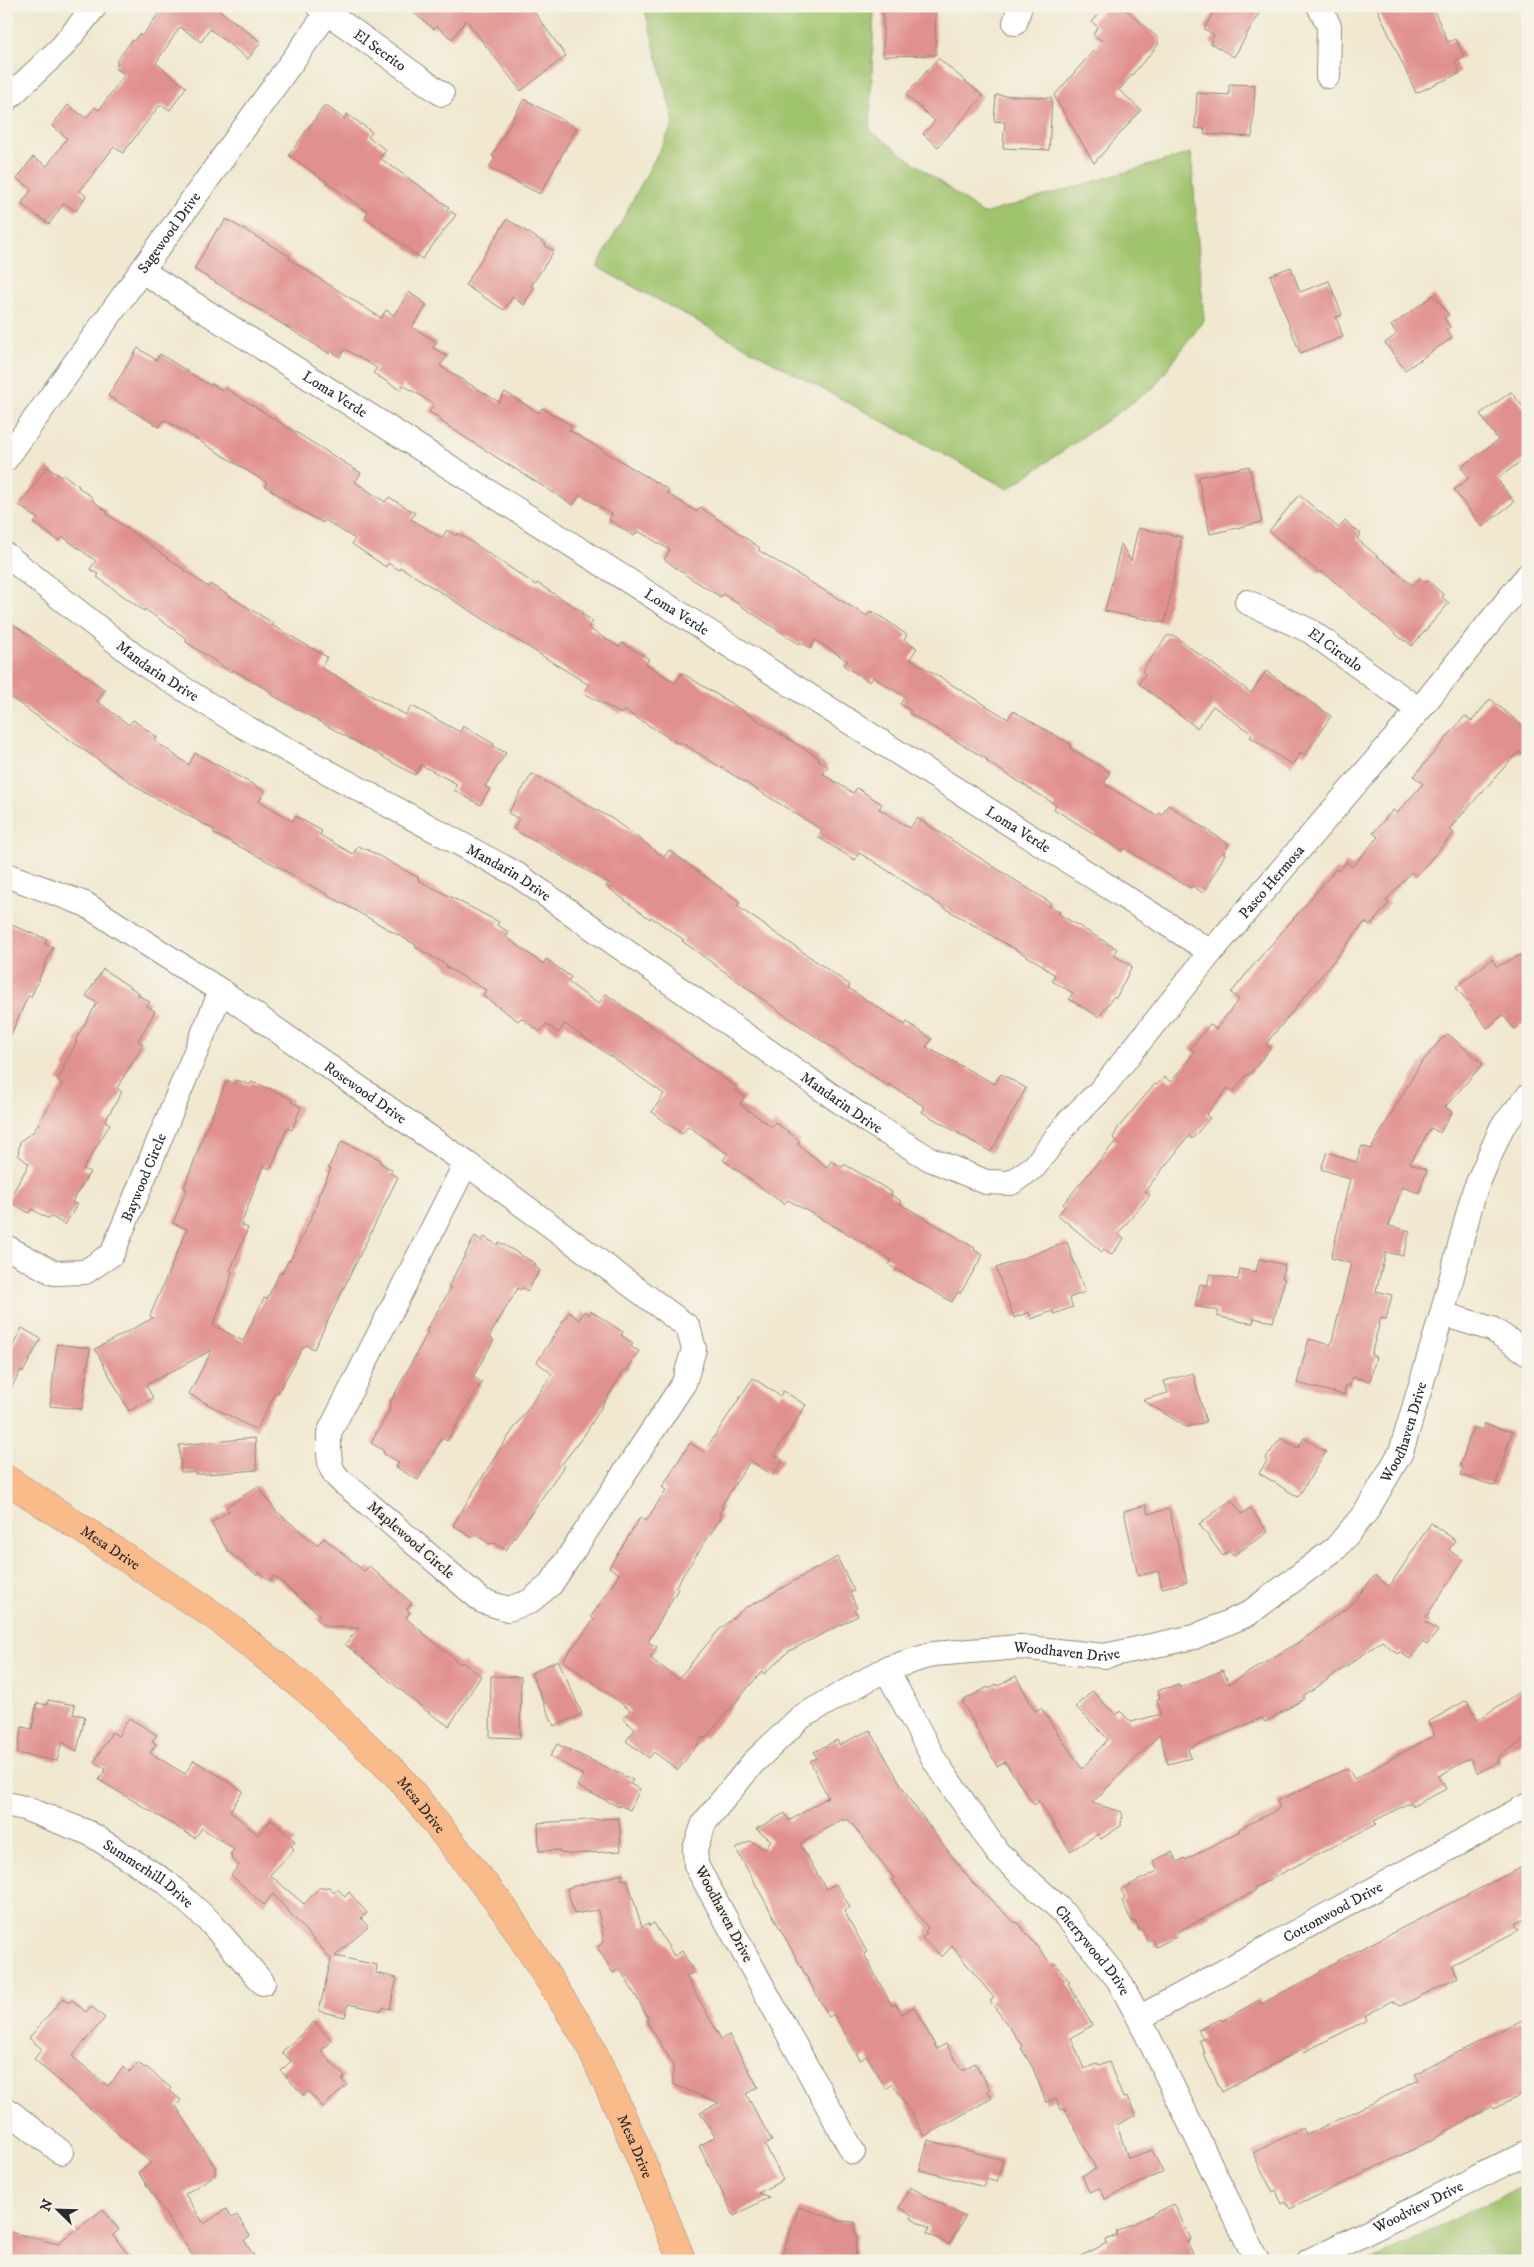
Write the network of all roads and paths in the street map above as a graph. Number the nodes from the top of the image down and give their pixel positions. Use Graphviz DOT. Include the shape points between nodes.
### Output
graph roads {
  1 [pos="95,6"];
  2 [pos="1320,6"];
  3 [pos="326,8"];
  4 [pos="1328,76"];
  5 [pos="442,94"];
  6 [pos="6,100"];
  7 [pos="142,271"];
  8 [pos="6,459"];
  9 [pos="6,555"];
  10 [pos="1524,586"];
  11 [pos="1247,602"];
  12 [pos="1419,710"];
  13 [pos="6,875"];
  14 [pos="1211,952"];
  15 [pos="221,991"];
  16 [pos="1528,1096"];
  17 [pos="466,1163"];
  18 [pos="1011,1182"];
  19 [pos="6,1247"];
  20 [pos="1442,1314"];
  21 [pos="694,1349"];
  22 [pos="1528,1352"];
  23 [pos="6,1479"];
  24 [pos="886,1669"];
  25 [pos="6,1804"];
  26 [pos="1528,1805"];
  27 [pos="263,1983"];
  28 [pos="1139,2018"];
  29 [pos="6,2108"];
  30 [pos="60,2152"];
  31 [pos="853,2152"];
  32 [pos="1528,2152"];
  33 [pos="682,2261"];
  34 [pos="1257,2261"];
  35 [pos="1309,2261"];
  1 -- 6 [label="street" via="62,47"];
  2 -- 4 [label="street" via="1328,26"];
  3 -- 5 [label="street, El Secrito"];
  3 -- 7 [label="street, Sagewood Drive"];
  7 -- 8 [label="street, Sagewood Drive"];
  7 -- 14 [label="street, Loma Verde"];
  9 -- 18 [label="street, Mandarin Drive" via="147,666 243,726 516,874 869,1122 954,1169 986,1182"];
  10 -- 12 [label="street, Paseo Hermosa"];
  11 -- 12 [label="street, El Circulo" via="1310,631"];
  12 -- 14 [label="street, Paseo Hermosa"];
  13 -- 15 [label="street, Rosewood Drive" via="85,904"];
  14 -- 18 [label="street, Paseo Hermosa" via="1101,1090 1068,1122 1035,1166"];
  15 -- 17 [label="street, Rosewood Drive"];
  15 -- 19 [label="street, Baywood Circle" via="112,1254 85,1272 54,1273"];
  16 -- 20 [label="street, Woodhaven Drive" via="1502,1127 1474,1192"];
  17 -- 21 [label="street, Rosewood Drive" via="688,1328"];
  17 -- 21 [label="street, Maplewood Circle" via="329,1433 329,1466 338,1480 482,1601 508,1609 528,1602 551,1584 684,1383"];
  20 -- 22 [label="street" via="1492,1329"];
  20 -- 24 [label="street, Woodhaven Drive" via="1401,1452 1366,1512 1336,1548 1248,1614 1194,1637 1104,1656 1019,1647 934,1654"];
  23 -- 33 [label="main road, Mesa Drive" via="219,1620 312,1694 400,1778 504,1909 587,2039 636,2147"];
  24 -- 28 [label="street, Cherrywood Drive" via="935,1761 998,1853 1060,1909 1118,1979"];
  24 -- 31 [label="street, Woodhaven Drive" via="801,1717 752,1764 704,1823 695,1849 696,1865"];
  25 -- 27 [label="street, Summerhill Drive" via="90,1834 166,1882 210,1922"];
  26 -- 28 [label="street, Cottonwood Drive"];
  28 -- 34 [label="street, Cherrywood Drive"];
  29 -- 30 [label="street"];
  32 -- 35 [label="street, Woodview Drive"];
}
